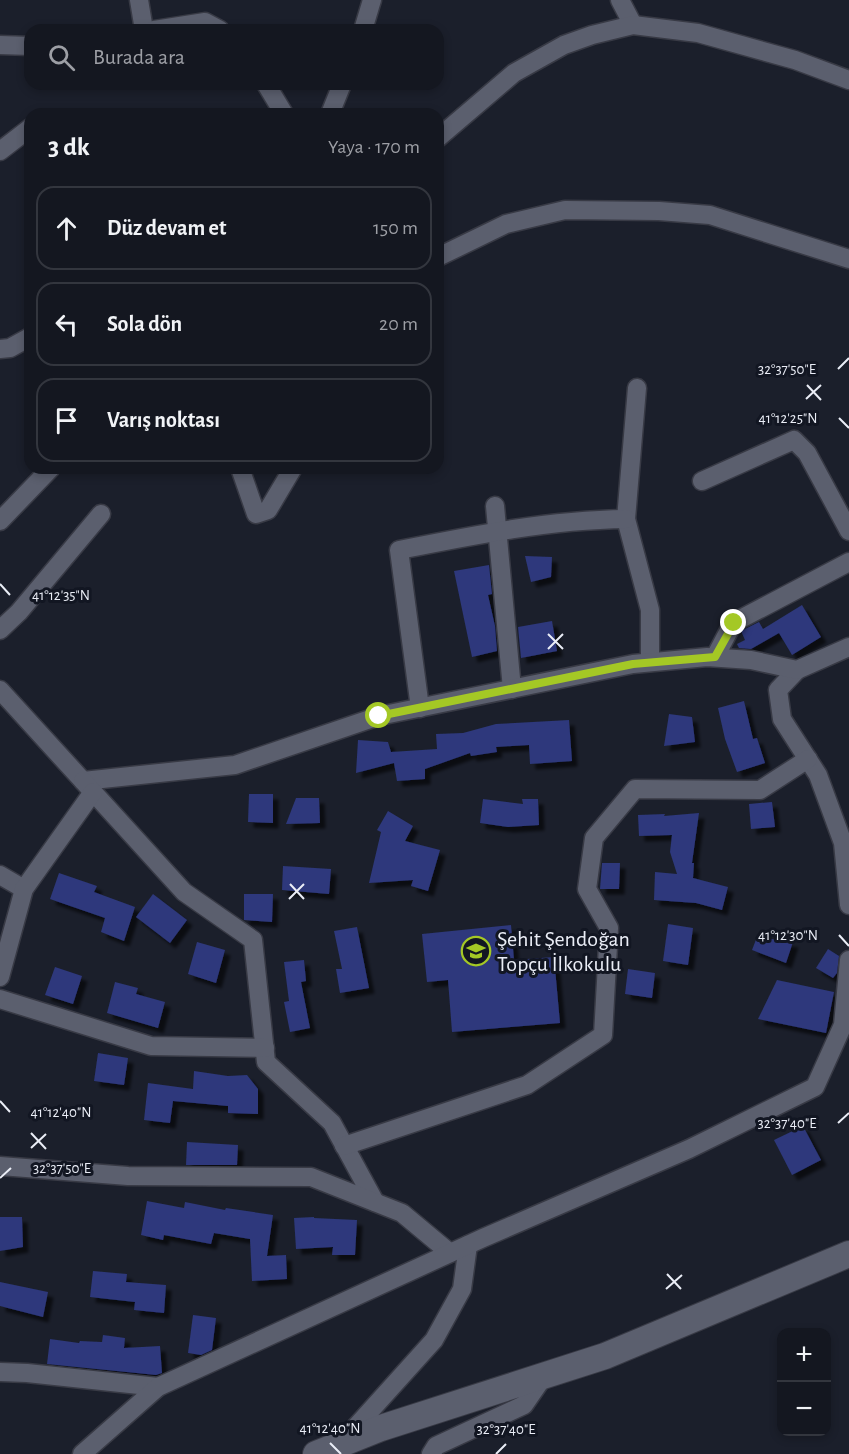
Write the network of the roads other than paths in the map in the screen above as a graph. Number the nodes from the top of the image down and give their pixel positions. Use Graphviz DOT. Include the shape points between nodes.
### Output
graph roads {
  1 [pos="140,0"];
  2 [pos="372,0"];
  3 [pos="620,0"];
  4 [pos="143,24"];
  5 [pos="192,24"];
  6 [pos="209,24"];
  7 [pos="365,24"];
  8 [pos="633,25"];
  9 [pos="0,45"];
  10 [pos="24,46"];
  11 [pos="849,80"];
  12 [pos="270,90"];
  13 [pos="340,90"];
  14 [pos="280,108"];
  15 [pos="332,108"];
  16 [pos="24,133"];
  17 [pos="444,133"];
  18 [pos="0,151"];
  19 [pos="444,254"];
  20 [pos="849,259"];
  21 [pos="24,340"];
  22 [pos="0,349"];
  23 [pos="637,388"];
  24 [pos="45,474"];
  25 [pos="242,474"];
  26 [pos="289,474"];
  27 [pos="702,481"];
  28 [pos="495,506"];
  29 [pos="101,514"];
  30 [pos="626,519"];
  31 [pos="0,521"];
  32 [pos="497,531"];
  33 [pos="849,531"];
  34 [pos="849,561"];
  35 [pos="0,630"];
  36 [pos="849,647"];
  37 [pos="715,657"];
  38 [pos="650,662"];
  39 [pos="797,670"];
  40 [pos="512,689"];
  41 [pos="0,690"];
  42 [pos="420,708"];
  43 [pos="808,759"];
  44 [pos="88,786"];
  45 [pos="0,875"];
  46 [pos="24,889"];
  47 [pos="849,906"];
  48 [pos="849,960"];
  49 [pos="0,977"];
  50 [pos="0,999"];
  51 [pos="265,1048"];
  52 [pos="344,1146"];
  53 [pos="0,1166"];
  54 [pos="375,1202"];
  55 [pos="468,1245"];
  56 [pos="450,1253"];
  57 [pos="849,1254"];
  58 [pos="0,1372"];
  59 [pos="544,1376"];
  60 [pos="159,1387"];
  61 [pos="328,1449"];
  62 [pos="82,1454"];
  63 [pos="431,1454"];
  1 -- 4 [label="street"];
  2 -- 7 [label="street"];
  3 -- 8 [label="street"];
  5 -- 6 [label="street"];
  8 -- 11 [label="street" via="698,33 795,60"];
  8 -- 17 [label="street" via="564,45 524,67"];
  9 -- 10 [label="street"];
  12 -- 14 [label="street"];
  13 -- 15 [label="street"];
  16 -- 18 [label="street"];
  19 -- 20 [label="street" via="506,224 577,210 710,215"];
  21 -- 22 [label="street"];
  23 -- 30 [label="street"];
  24 -- 31 [label="street"];
  25 -- 26 [label="street" via="256,514 268,510"];
  27 -- 33 [label="street" via="794,440 807,453"];
  28 -- 32 [label="street"];
  29 -- 35 [label="street"];
  30 -- 32 [label="street"];
  30 -- 38 [label="street" via="650,610"];
  32 -- 40 [label="street"];
  32 -- 42 [label="street" via="399,550"];
  34 -- 37 [label="street" via="734,623"];
  36 -- 39 [label="street"];
  37 -- 38 [label="street"];
  37 -- 39 [label="street"];
  38 -- 40 [label="street"];
  39 -- 43 [label="street" via="778,690 782,719"];
  40 -- 42 [label="street"];
  41 -- 44 [label="street"];
  42 -- 44 [label="street" via="379,716 235,765"];
  43 -- 47 [label="street" via="818,775 843,843"];
  43 -- 52 [label="street" via="760,790 635,789 594,838 588,879 587,889 609,928 603,1035 526,1085"];
  44 -- 46 [label="street"];
  44 -- 51 [label="street" via="184,892 253,940"];
  45 -- 46 [label="street"];
  46 -- 49 [label="street"];
  48 -- 55 [label="street" via="843,1025 814,1086 689,1149"];
  50 -- 51 [label="street" via="151,1046"];
  51 -- 52 [label="street" via="267,1062 332,1124"];
  52 -- 54 [label="street"];
  53 -- 54 [label="street" via="128,1176 311,1177"];
  54 -- 56 [label="street" via="402,1213"];
  55 -- 56 [label="street"];
  55 -- 61 [label="street" via="462,1289 434,1340"];
  56 -- 60 [label="street"];
  57 -- 59 [label="street" via="605,1356"];
  58 -- 60 [label="street"];
  59 -- 61 [label="street"];
  59 -- 63 [label="street" via="524,1405 436,1446"];
  60 -- 62 [label="street"];
}
